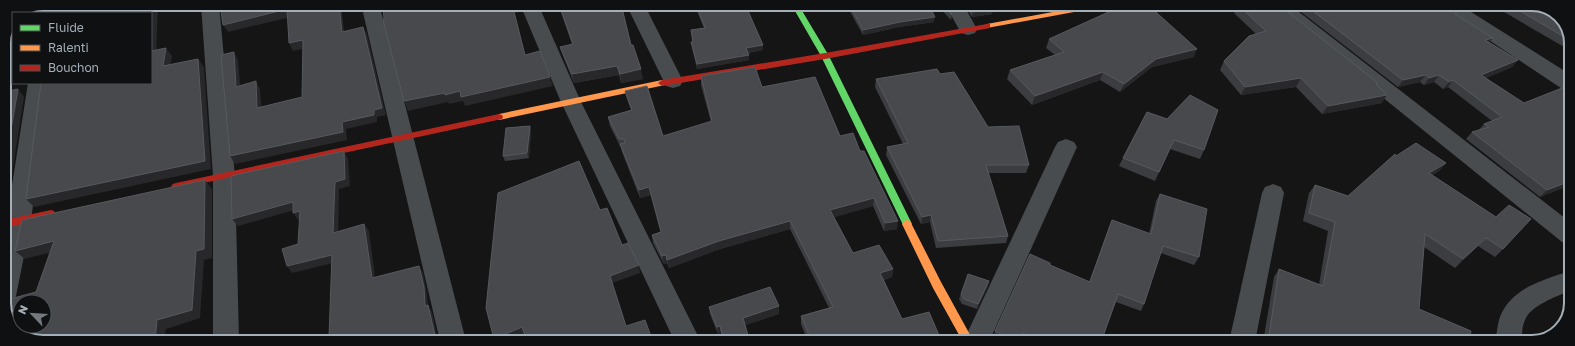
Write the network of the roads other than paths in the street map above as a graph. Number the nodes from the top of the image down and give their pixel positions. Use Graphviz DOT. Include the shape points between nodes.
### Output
graph roads {
  1 [pos="211,11"];
  2 [pos="372,11"];
  3 [pos="532,11"];
  4 [pos="638,11"];
  5 [pos="798,11"];
  6 [pos="958,11"];
  7 [pos="1068,11"];
  8 [pos="1287,11"];
  9 [pos="1457,11"];
  10 [pos="968,29"];
  11 [pos="825,56"];
  12 [pos="1564,80"];
  13 [pos="673,81"];
  14 [pos="38,84"];
  15 [pos="571,102"];
  16 [pos="403,136"];
  17 [pos="1066,148"];
  18 [pos="224,176"];
  19 [pos="167,189"];
  20 [pos="1273,193"];
  21 [pos="63,211"];
  22 [pos="12,223"];
  23 [pos="1564,230"];
  24 [pos="1564,283"];
  25 [pos="226,335"];
  26 [pos="452,335"];
  27 [pos="685,335"];
  28 [pos="965,335"];
  29 [pos="979,335"];
  30 [pos="1243,335"];
  31 [pos="1510,335"];
  1 -- 18 [label="street"];
  2 -- 16 [label="street"];
  3 -- 15 [label="street"];
  4 -- 13 [label="street"];
  5 -- 11 [label="street"];
  6 -- 10 [label="street"];
  7 -- 10 [label="street"];
  8 -- 23 [label="street"];
  9 -- 12 [label="street"];
  10 -- 11 [label="street"];
  11 -- 13 [label="street"];
  11 -- 28 [label="street" via="936,285"];
  13 -- 15 [label="street"];
  14 -- 22 [label="street"];
  15 -- 16 [label="street"];
  15 -- 27 [label="street"];
  16 -- 18 [label="street"];
  16 -- 26 [label="street"];
  17 -- 29 [label="street"];
  18 -- 19 [label="street"];
  18 -- 25 [label="street"];
  20 -- 30 [label="street"];
  21 -- 22 [label="street"];
  24 -- 31 [label="street" via="1526,301 1514,314"];
}
